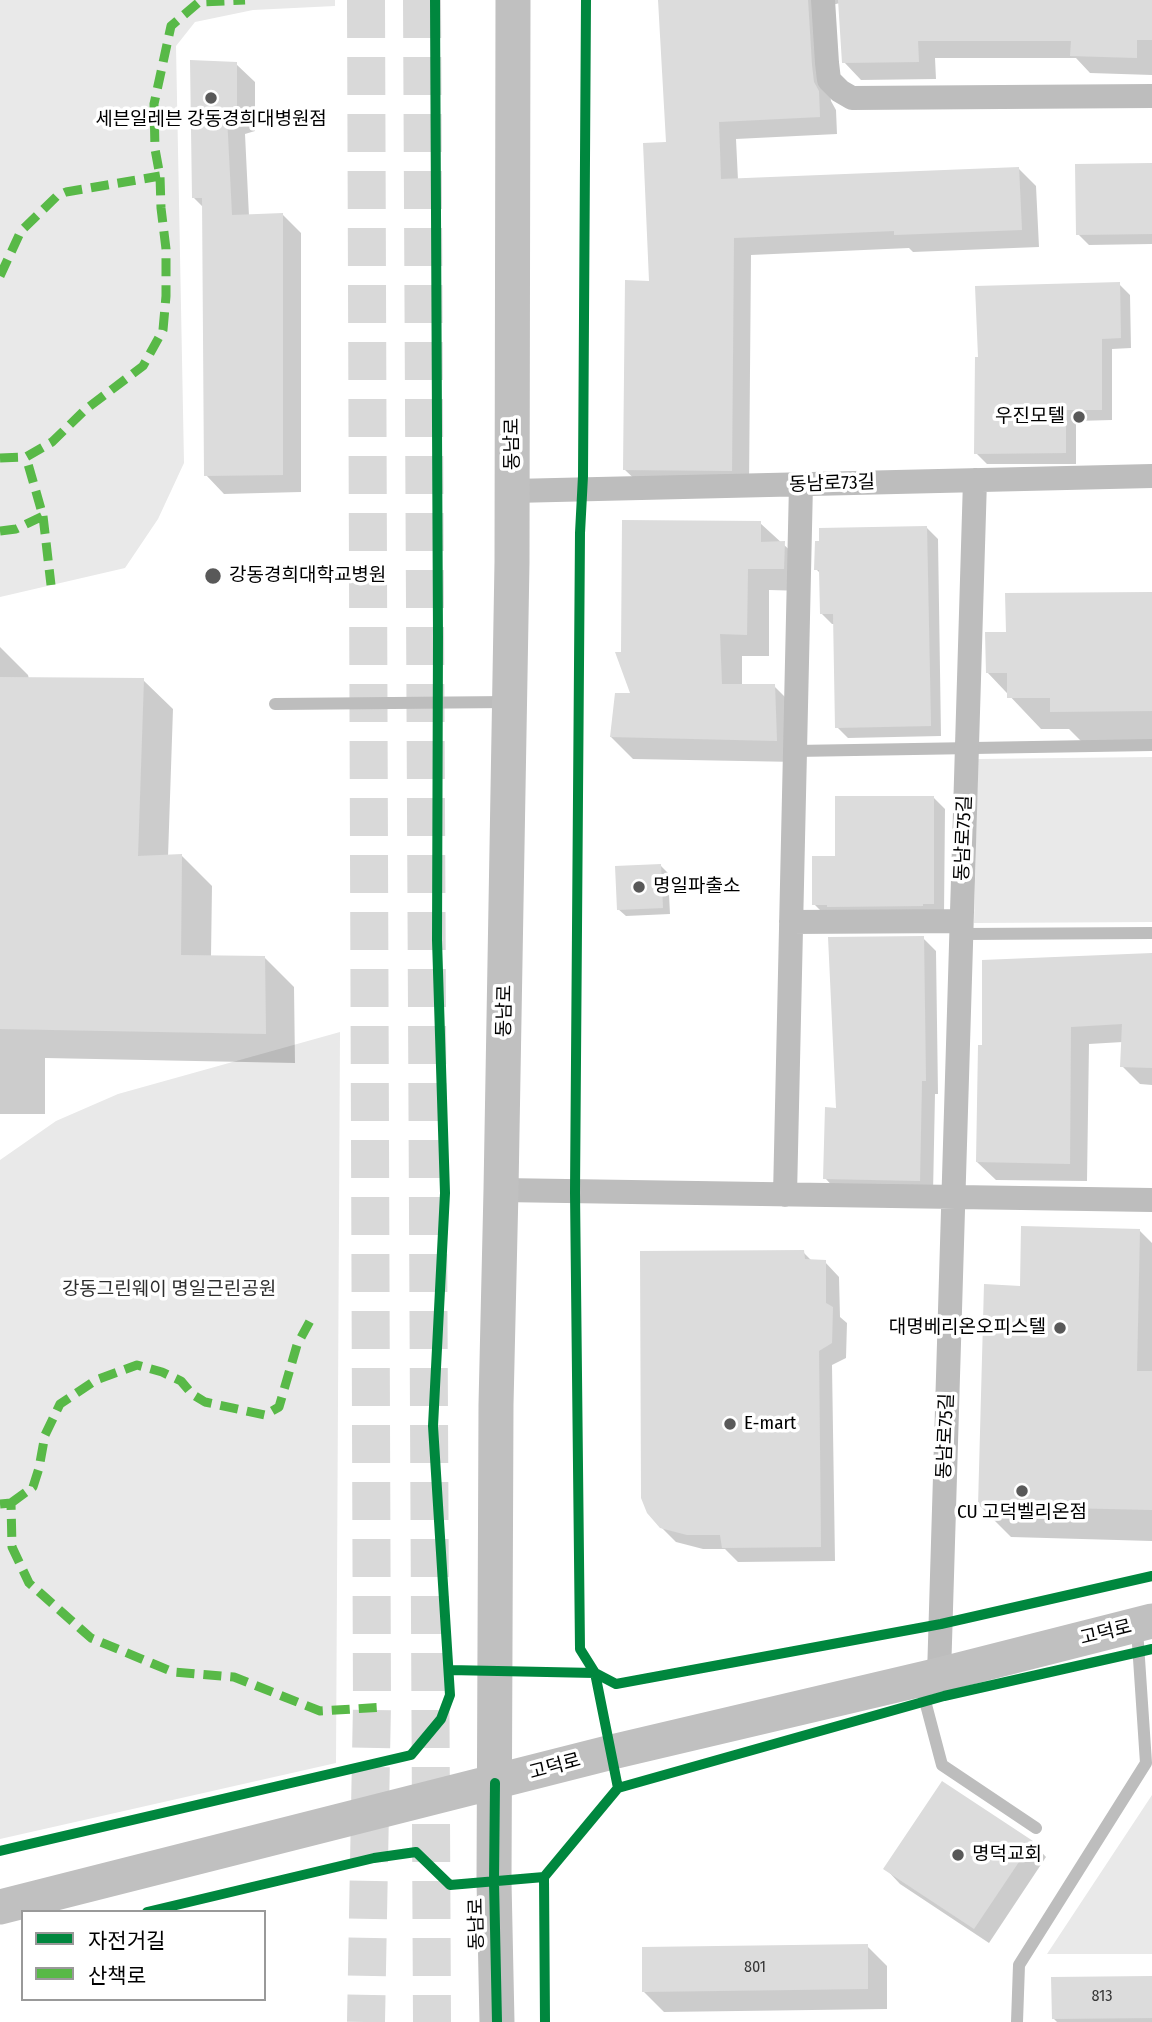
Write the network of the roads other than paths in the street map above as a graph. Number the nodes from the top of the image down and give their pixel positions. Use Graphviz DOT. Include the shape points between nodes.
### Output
graph roads {
  1 [pos="513,0"];
  2 [pos="823,0"];
  3 [pos="1152,96"];
  4 [pos="1152,475"];
  5 [pos="975,480"];
  6 [pos="801,484"];
  7 [pos="513,491"];
  8 [pos="510,702"];
  9 [pos="275,704"];
  10 [pos="1152,746"];
  11 [pos="967,748"];
  12 [pos="795,751"];
  13 [pos="791,922"];
  14 [pos="961,927"];
  15 [pos="1152,933"];
  16 [pos="502,1190"];
  17 [pos="785,1195"];
  18 [pos="953,1197"];
  19 [pos="1152,1199"];
  20 [pos="1144,1623"];
  21 [pos="929,1677"];
  22 [pos="495,1783"];
  23 [pos="1036,1828"];
  24 [pos="0,1907"];
  25 [pos="496,2022"];
  26 [pos="1017,2022"];
  1 -- 7 [label="main road, 동남로"];
  2 -- 3 [label="street" via="830,80 852,99"];
  4 -- 5 [label="street, 동남로73길"];
  5 -- 6 [label="street, 동남로73길"];
  5 -- 11 [label="street, 동남로75길"];
  6 -- 7 [label="street, 동남로73길"];
  6 -- 12 [label="street"];
  7 -- 8 [label="main road, 동남로"];
  8 -- 9 [label="lane"];
  8 -- 16 [label="main road, 동남로"];
  10 -- 11 [label="lane"];
  11 -- 12 [label="lane"];
  11 -- 14 [label="street, 동남로75길"];
  12 -- 13 [label="street"];
  13 -- 14 [label="street"];
  13 -- 17 [label="street"];
  14 -- 15 [label="lane"];
  14 -- 18 [label="street, 동남로75길"];
  16 -- 17 [label="street"];
  16 -- 22 [label="main road, 동남로"];
  17 -- 18 [label="street"];
  18 -- 19 [label="street"];
  18 -- 21 [label="street, 동남로75길"];
  20 -- 21 [label="main road, 고덕로"];
  20 -- 26 [label="lane" via="1146,1763 1018,1965"];
  21 -- 22 [label="main road, 고덕로"];
  21 -- 23 [label="lane" via="942,1765"];
  22 -- 24 [label="main road, 고덕로"];
  22 -- 25 [label="main road, 동남로"];
}
